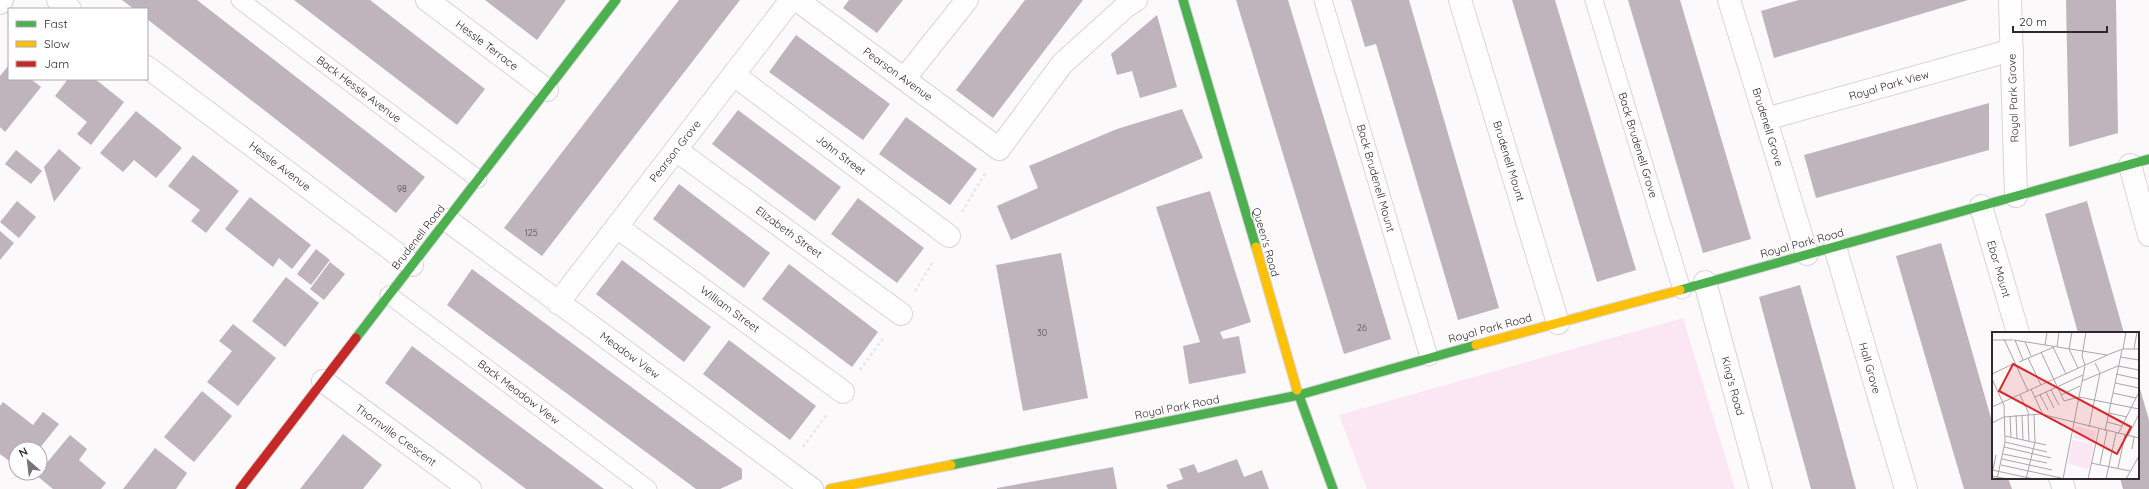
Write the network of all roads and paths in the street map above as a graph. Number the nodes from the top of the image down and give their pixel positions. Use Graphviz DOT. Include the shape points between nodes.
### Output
graph roads {
  1 [pos="2,0"];
  2 [pos="58,0"];
  3 [pos="240,0"];
  4 [pos="427,0"];
  5 [pos="792,0"];
  6 [pos="797,0"];
  7 [pos="967,0"];
  8 [pos="1136,0"];
  9 [pos="1183,0"];
  10 [pos="1324,0"];
  11 [pos="1460,0"];
  12 [pos="1594,0"];
  13 [pos="1729,0"];
  14 [pos="2010,0"];
  15 [pos="612,2"];
  16 [pos="0,3"];
  17 [pos="69,8"];
  18 [pos="2012,50"];
  19 [pos="148,68"];
  20 [pos="734,75"];
  21 [pos="904,79"];
  22 [pos="547,90"];
  23 [pos="1766,119"];
  24 [pos="676,150"];
  25 [pos="2140,162"];
  26 [pos="478,179"];
  27 [pos="2016,196"];
  28 [pos="1981,206"];
  29 [pos="447,220"];
  30 [pos="617,227"];
  31 [pos="2149,235"];
  32 [pos="949,236"];
  33 [pos="1835,247"];
  34 [pos="1807,254"];
  35 [pos="412,264"];
  36 [pos="1705,282"];
  37 [pos="1682,290"];
  38 [pos="389,294"];
  39 [pos="558,303"];
  40 [pos="901,314"];
  41 [pos="1558,323"];
  42 [pos="2018,332"];
  43 [pos="1429,357"];
  44 [pos="323,381"];
  45 [pos="843,392"];
  46 [pos="1299,395"];
  47 [pos="2060,479"];
  48 [pos="240,489"];
  49 [pos="470,489"];
  50 [pos="648,489"];
  51 [pos="812,489"];
  52 [pos="830,489"];
  53 [pos="1333,489"];
  54 [pos="1761,489"];
  55 [pos="1906,489"];
  56 [pos="2064,489"];
  1 -- 16 [label="street"];
  2 -- 17 [label="street"];
  3 -- 26 [label="lane, Back Hessle Avenue"];
  4 -- 22 [label="street, Hessle Terrace"];
  5 -- 20 [label="street, Pearson Grove"];
  6 -- 21 [label="street, Pearson Avenue"];
  7 -- 21 [label="street"];
  8 -- 21 [label="street, Pearson Avenue" via="1062,64 999,149"];
  9 -- 46 [label="street, Queen's Road"];
  10 -- 43 [label="lane, Back Brudenell Mount"];
  11 -- 41 [label="street, Brudenell Mount"];
  12 -- 37 [label="lane, Back Brudenell Grove"];
  13 -- 23 [label="street, Brudenell Grove"];
  14 -- 18 [label="street, Royal Park Grove"];
  15 -- 22 [label="street, Brudenell Road"];
  18 -- 23 [label="street, Royal Park View"];
  18 -- 27 [label="street, Royal Park Grove"];
  19 -- 35 [label="street, Hessle Avenue"];
  20 -- 24 [label="street, Pearson Grove"];
  20 -- 32 [label="street, John Street"];
  22 -- 26 [label="street, Brudenell Road"];
  23 -- 34 [label="street, Brudenell Grove"];
  24 -- 30 [label="street, Pearson Grove"];
  24 -- 40 [label="street, Elizabeth Street"];
  25 -- 27 [label="street, Royal Park Road"];
  25 -- 31 [label="street"];
  26 -- 29 [label="street, Brudenell Road"];
  27 -- 28 [label="street, Royal Park Road"];
  28 -- 33 [label="street, Royal Park Road"];
  28 -- 42 [label="street, Ebor Mount"];
  29 -- 35 [label="street, Brudenell Road"];
  29 -- 39 [label="street, Meadow View"];
  30 -- 39 [label="street, Pearson Grove"];
  30 -- 45 [label="street, William Street"];
  33 -- 34 [label="street, Royal Park Road"];
  33 -- 55 [label="street, Hall Grove"];
  34 -- 36 [label="street, Royal Park Road"];
  35 -- 38 [label="street, Brudenell Road"];
  36 -- 37 [label="street, Royal Park Road"];
  36 -- 54 [label="street, King's Road"];
  37 -- 41 [label="street, Royal Park Road"];
  38 -- 44 [label="street, Brudenell Road"];
  38 -- 50 [label="lane, Back Meadow View"];
  39 -- 51 [label="street, Meadow View"];
  41 -- 43 [label="street, Royal Park Road"];
  43 -- 46 [label="street, Royal Park Road"];
  44 -- 48 [label="street, Brudenell Road"];
  44 -- 49 [label="street, Thornville Crescent"];
  46 -- 52 [label="street, Royal Park Road"];
  46 -- 53 [label="street, Queen's Road"];
  47 -- 56 [label="street"];
}
